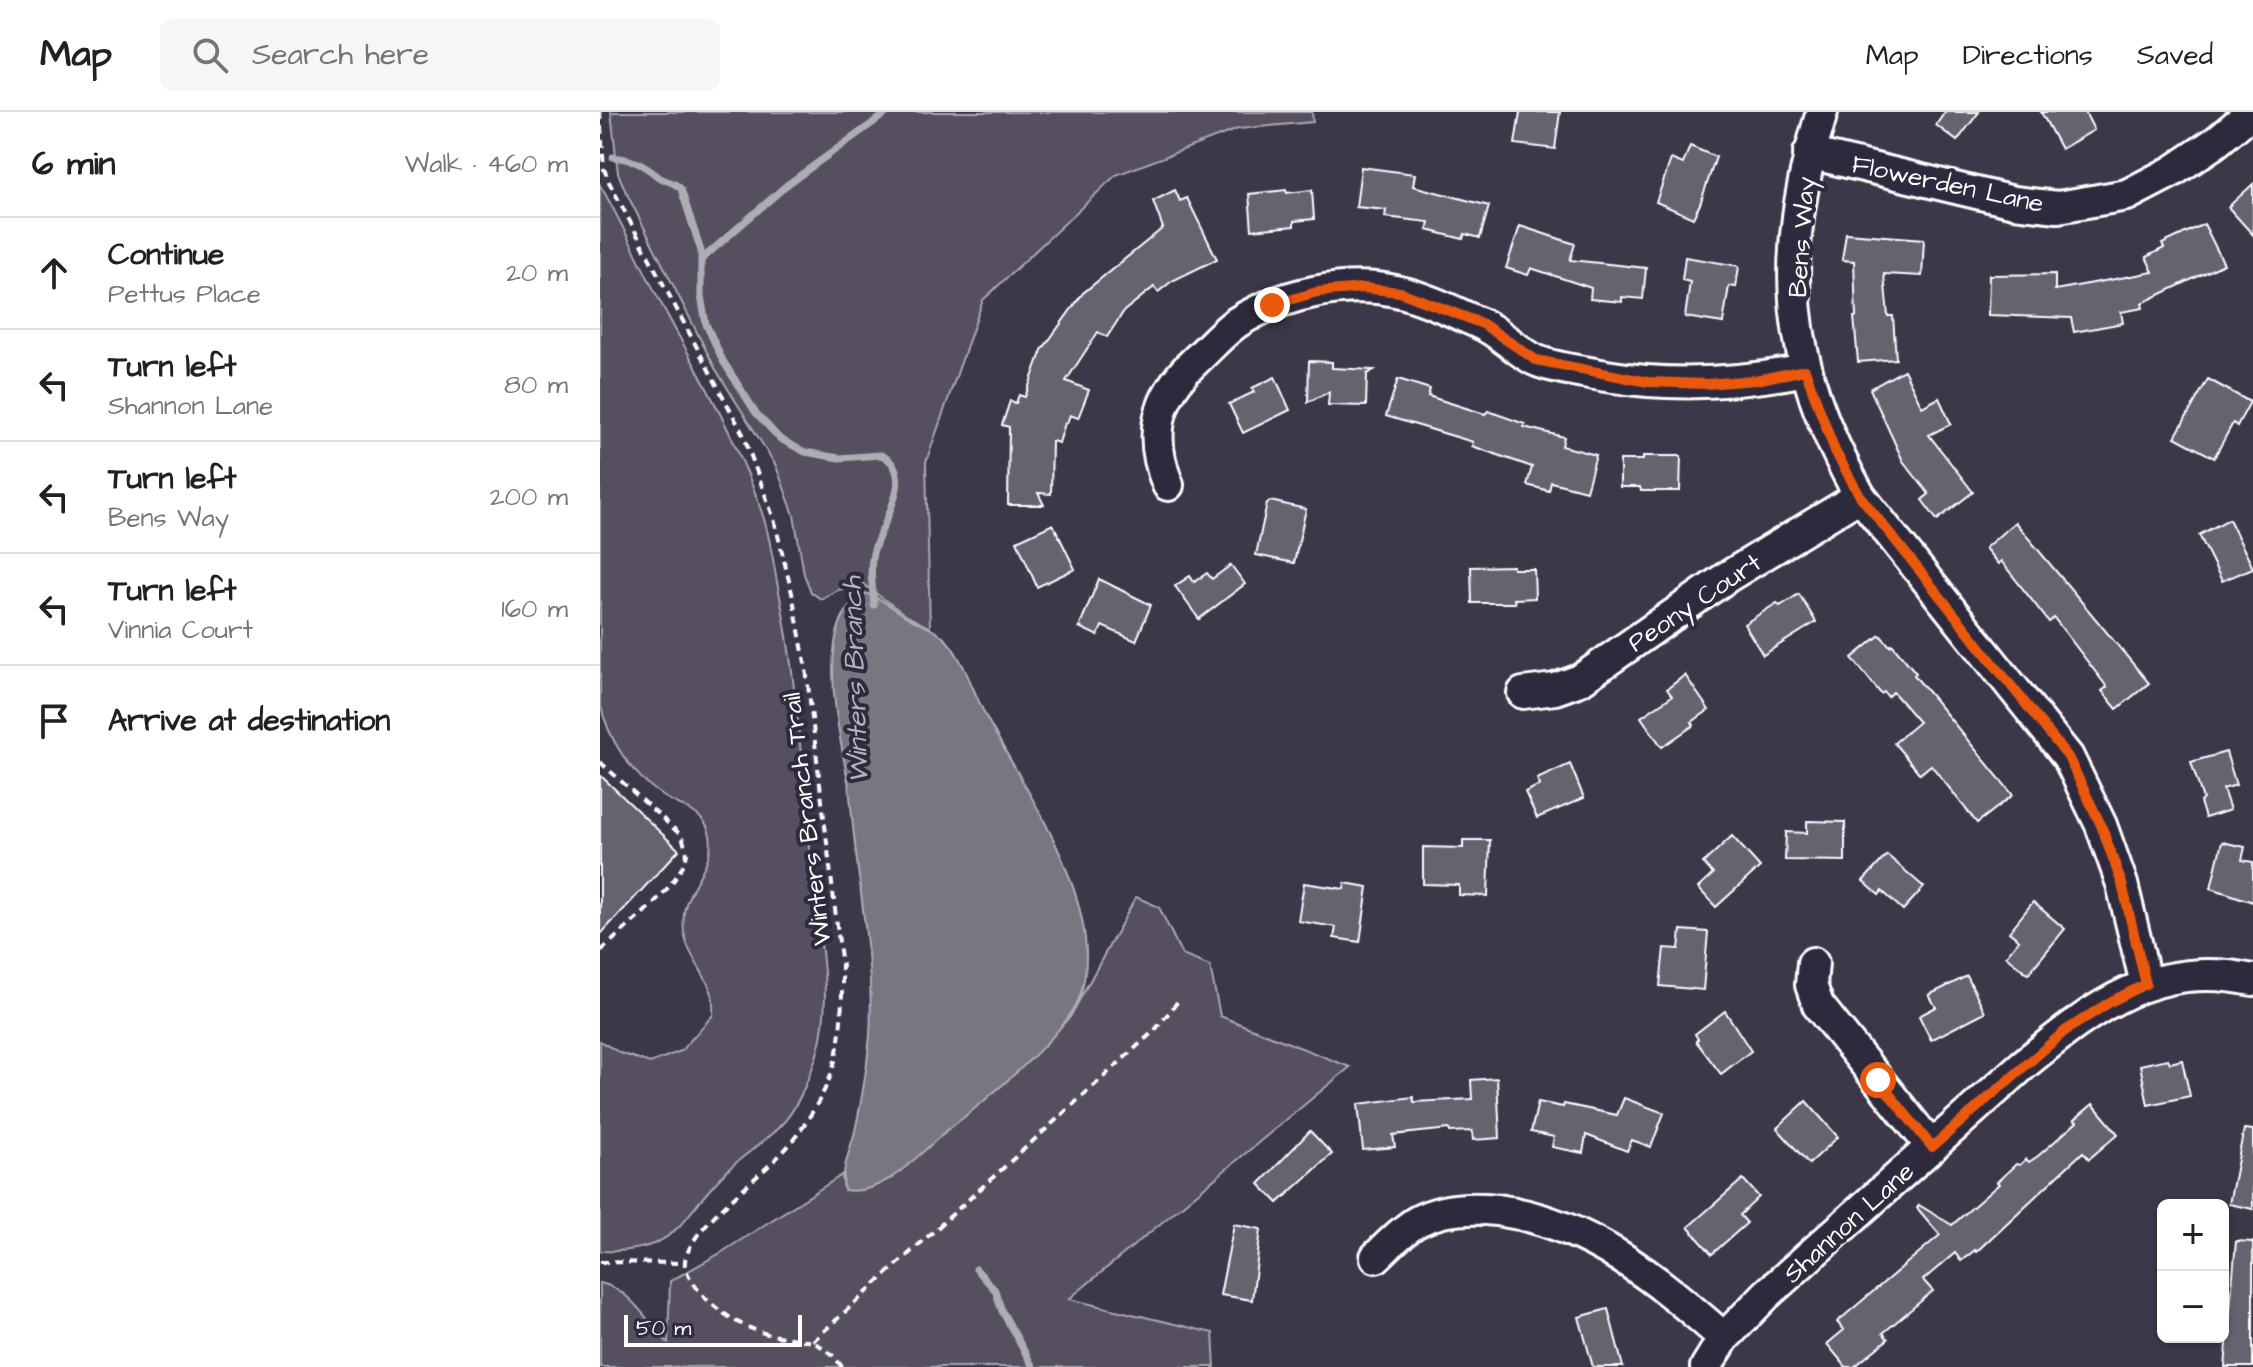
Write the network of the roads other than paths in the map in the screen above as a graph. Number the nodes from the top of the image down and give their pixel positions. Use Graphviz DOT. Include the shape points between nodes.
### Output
graph roads {
  1 [pos="1822,112"];
  2 [pos="2252,112"];
  3 [pos="1809,153"];
  4 [pos="1805,370"];
  5 [pos="1168,485"];
  6 [pos="1860,496"];
  7 [pos="1523,693"];
  8 [pos="1813,963"];
  9 [pos="2253,980"];
  10 [pos="2146,984"];
  11 [pos="1932,1147"];
  12 [pos="1376,1257"];
  13 [pos="1724,1338"];
  14 [pos="1706,1367"];
  1 -- 3 [label="street, Bens Way"];
  2 -- 3 [label="street, Flowerden Lane" via="2173,171 2127,195 2058,207 2014,202"];
  3 -- 4 [label="street, Bens Way" via="1793,278"];
  4 -- 5 [label="street" via="1706,384 1602,375 1536,360 1483,324 1400,292 1317,292 1272,305 1235,324 1183,372 1159,417 1157,452"];
  4 -- 6 [label="street, Bens Way" via="1835,451"];
  6 -- 7 [label="street, Peony Court" via="1727,577 1580,680"];
  6 -- 10 [label="street, Bens Way" via="2068,757 2122,884"];
  8 -- 11 [label="street" via="1811,985 1818,1005"];
  9 -- 10 [label="street, Shannon Lane" via="2194,973"];
  10 -- 11 [label="street, Shannon Lane" via="2065,1031"];
  11 -- 13 [label="street, Shannon Lane"];
  12 -- 13 [label="street" via="1403,1230 1446,1210 1518,1213 1562,1225 1626,1260"];
  13 -- 14 [label="street, Shannon Lane"];
}
